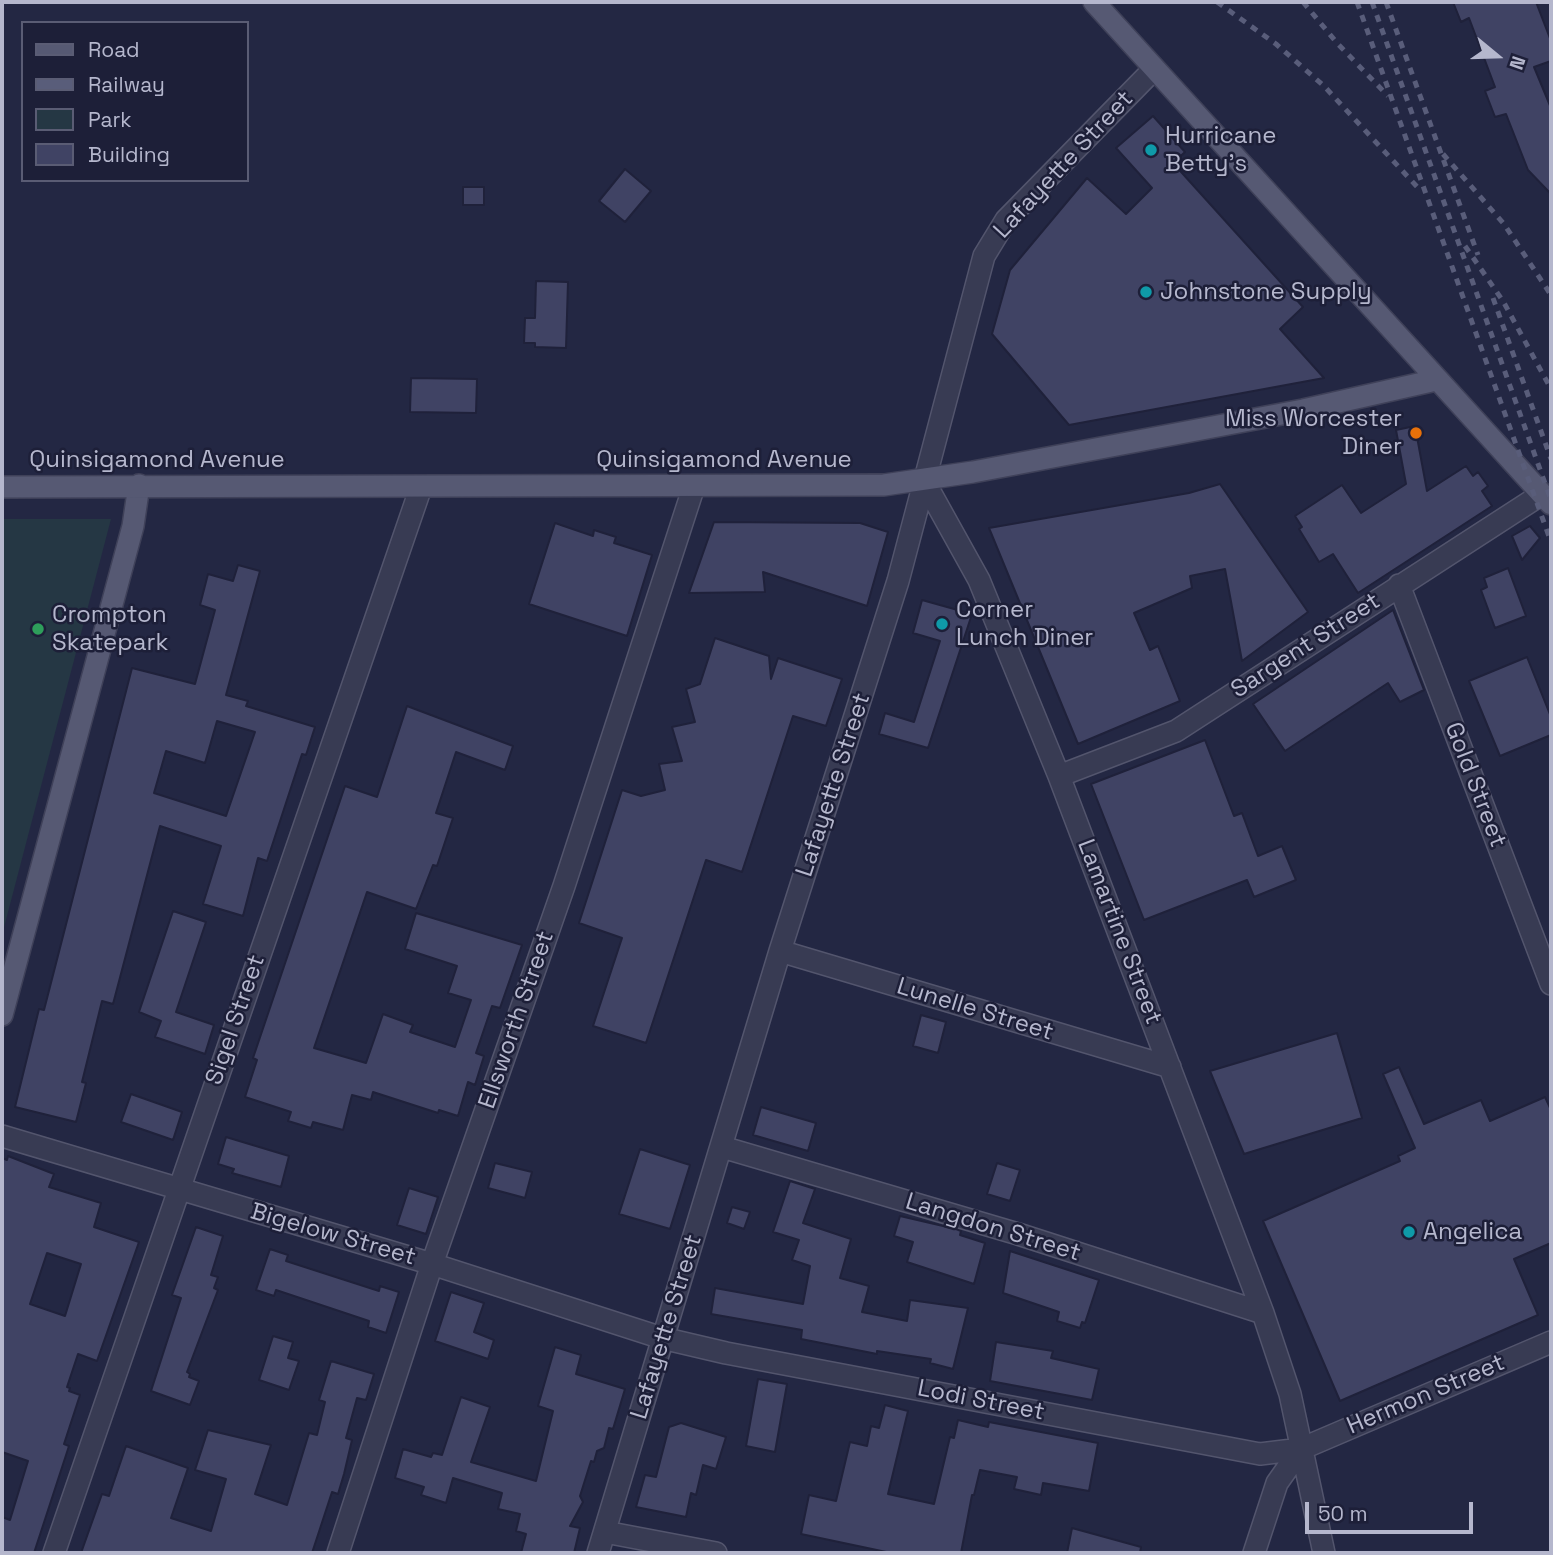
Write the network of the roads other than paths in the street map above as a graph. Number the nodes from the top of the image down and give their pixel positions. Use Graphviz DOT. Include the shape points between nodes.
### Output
graph roads {
  1 [pos="1094,2"];
  2 [pos="1154,69"];
  3 [pos="1436,380"];
  4 [pos="924,481"];
  5 [pos="139,485"];
  6 [pos="2,486"];
  7 [pos="694,486"];
  8 [pos="421,487"];
  9 [pos="1546,499"];
  10 [pos="1399,584"];
  11 [pos="1059,776"];
  12 [pos="780,951"];
  13 [pos="1551,984"];
  14 [pos="2,1015"];
  15 [pos="1170,1067"];
  16 [pos="2,1136"];
  17 [pos="722,1147"];
  18 [pos="178,1189"];
  19 [pos="432,1264"];
  20 [pos="1263,1313"];
  21 [pos="662,1338"];
  22 [pos="1551,1342"];
  23 [pos="1301,1449"];
  24 [pos="605,1532"];
  25 [pos="54,1553"];
  26 [pos="338,1553"];
  27 [pos="598,1553"];
  28 [pos="716,1553"];
  29 [pos="1254,1553"];
  30 [pos="1324,1553"];
  1 -- 2 [label="main road"];
  2 -- 3 [label="main road"];
  2 -- 4 [label="street, Lafayette Street" via="1015,210 991,243 973,288"];
  3 -- 4 [label="main road, Quinsigamond Avenue" via="1303,410"];
  3 -- 9 [label="main road"];
  4 -- 7 [label="main road, Quinsigamond Avenue"];
  4 -- 11 [label="street, Lamartine Street" via="979,580"];
  4 -- 12 [label="street, Lafayette Street" via="898,581"];
  5 -- 6 [label="main road, Quinsigamond Avenue"];
  5 -- 8 [label="main road, Quinsigamond Avenue"];
  5 -- 14 [label="main road" via="133,526"];
  7 -- 8 [label="main road, Quinsigamond Avenue"];
  7 -- 19 [label="street, Ellsworth Street" via="564,886"];
  8 -- 18 [label="street, Sigel Street"];
  9 -- 10 [label="street, Sargent Street"];
  10 -- 11 [label="street, Sargent Street" via="1176,731"];
  10 -- 13 [label="street, Gold Street"];
  11 -- 15 [label="street, Lamartine Street"];
  12 -- 15 [label="street, Lunelle Street"];
  12 -- 17 [label="street, Lafayette Street"];
  15 -- 20 [label="street, Lamartine Street"];
  16 -- 18 [label="street, Bigelow Street"];
  17 -- 20 [label="street, Langdon Street" via="1018,1234"];
  17 -- 21 [label="street, Lafayette Street"];
  18 -- 19 [label="street, Bigelow Street"];
  18 -- 25 [label="street, Sigel Street"];
  19 -- 21 [label="street, Bigelow Street"];
  19 -- 26 [label="street, Ellsworth Street"];
  20 -- 23 [label="street, Lamartine Street" via="1290,1394"];
  21 -- 23 [label="street, Lodi Street" via="1261,1454"];
  21 -- 24 [label="street, Lafayette Street"];
  22 -- 23 [label="street, Hermon Street"];
  23 -- 29 [label="street" via="1277,1483"];
  23 -- 30 [label="street, Lamartine Street"];
  24 -- 27 [label="street, Lafayette Street"];
  24 -- 28 [label="street"];
}
